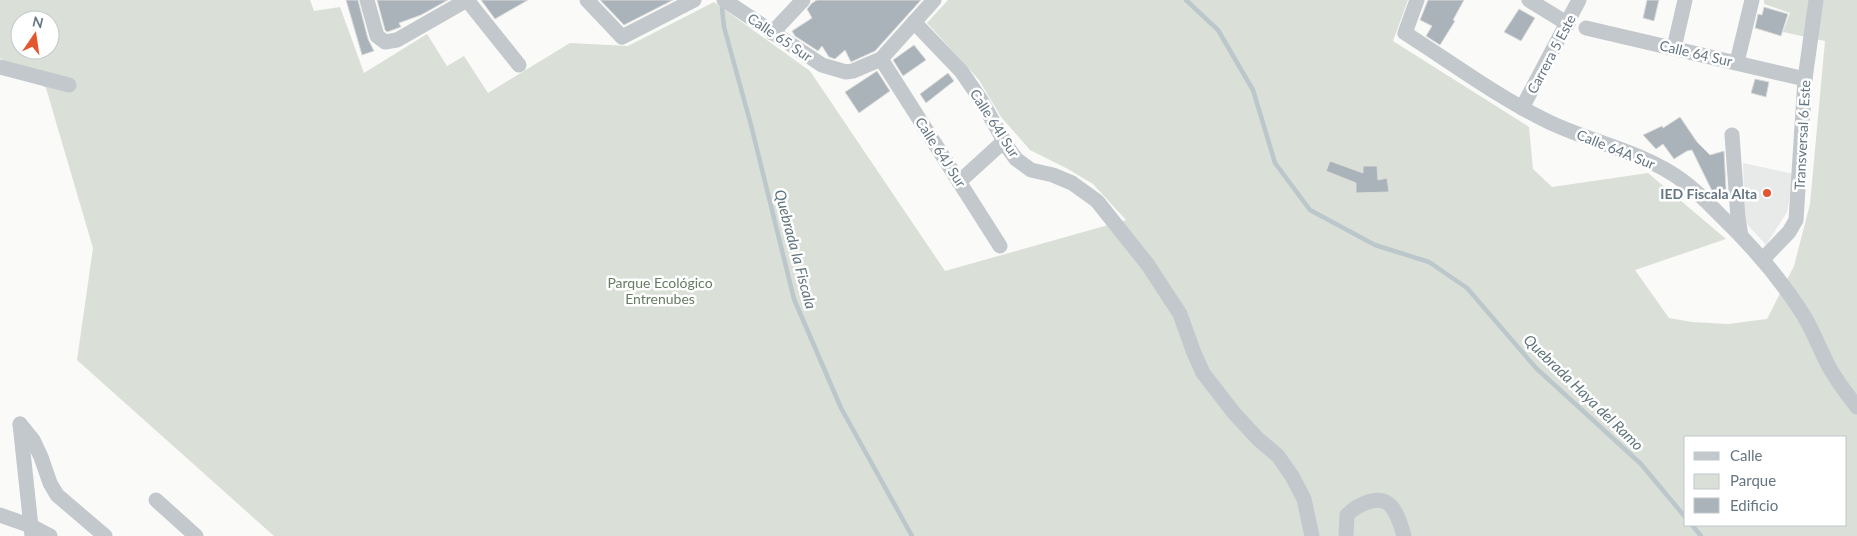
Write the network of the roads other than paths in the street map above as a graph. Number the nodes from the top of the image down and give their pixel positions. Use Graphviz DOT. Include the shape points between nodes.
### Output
graph roads {
  1 [pos="367,0"];
  2 [pos="467,0"];
  3 [pos="587,0"];
  4 [pos="694,0"];
  5 [pos="802,0"];
  6 [pos="934,0"];
  7 [pos="1417,0"];
  8 [pos="1529,0"];
  9 [pos="1579,0"];
  10 [pos="1685,0"];
  11 [pos="1752,0"];
  12 [pos="1816,0"];
  13 [pos="730,2"];
  14 [pos="914,22"];
  15 [pos="1568,24"];
  16 [pos="1586,28"];
  17 [pos="772,33"];
  18 [pos="1674,48"];
  19 [pos="881,59"];
  20 [pos="1737,62"];
  21 [pos="519,66"];
  22 [pos="0,67"];
  23 [pos="1805,79"];
  24 [pos="69,85"];
  25 [pos="1522,108"];
  26 [pos="1732,135"];
  27 [pos="1004,141"];
  28 [pos="960,182"];
  29 [pos="1741,236"];
  30 [pos="1000,246"];
  31 [pos="1763,259"];
  32 [pos="1857,407"];
  33 [pos="156,500"];
  34 [pos="0,515"];
  35 [pos="31,531"];
  36 [pos="50,536"];
  37 [pos="105,536"];
  38 [pos="196,536"];
  39 [pos="1312,536"];
  40 [pos="1346,536"];
  41 [pos="1404,536"];
  1 -- 2 [label="street" via="377,36 385,42 397,40"];
  2 -- 21 [label="street"];
  3 -- 4 [label="street" via="622,37"];
  5 -- 17 [label="street"];
  6 -- 14 [label="street"];
  7 -- 25 [label="street, Calle 64A Sur" via="1405,33"];
  8 -- 15 [label="street"];
  9 -- 15 [label="street, Carrera 5 Este"];
  10 -- 18 [label="street"];
  11 -- 20 [label="street"];
  12 -- 23 [label="street, Transversal 6 Este"];
  13 -- 17 [label="street, Calle 65 Sur"];
  14 -- 19 [label="street"];
  14 -- 27 [label="street, Calle 64I Sur" via="961,71"];
  15 -- 25 [label="street, Carrera 5 Este"];
  16 -- 18 [label="street, Calle 64 Sur"];
  17 -- 19 [label="street, Calle 65 Sur" via="822,65 838,70 853,71"];
  18 -- 20 [label="street, Calle 64 Sur"];
  19 -- 28 [label="street, Calle 64J Sur"];
  20 -- 23 [label="street, Calle 64 Sur"];
  22 -- 24 [label="street"];
  23 -- 31 [label="street, Transversal 6 Este" via="1796,220"];
  25 -- 29 [label="street, Calle 64A Sur" via="1606,146 1656,164 1697,192"];
  26 -- 29 [label="street"];
  27 -- 28 [label="street"];
  27 -- 39 [label="street, Calle 64I Sur" via="1016,159 1031,170 1072,184 1097,201 1114,221 1180,314 1203,373 1234,413 1278,456 1292,476 1304,499"];
  28 -- 30 [label="street, Calle 64J Sur"];
  29 -- 31 [label="street, Calle 64A Sur"];
  31 -- 32 [label="street, Calle 64A Sur" via="1804,316 1838,381"];
  33 -- 38 [label="street"];
  34 -- 35 [label="street"];
  35 -- 36 [label="street"];
  35 -- 37 [label="street" via="20,424 33,440 57,495"];
  40 -- 41 [label="street" via="1348,515 1361,504 1376,501 1390,504"];
}
